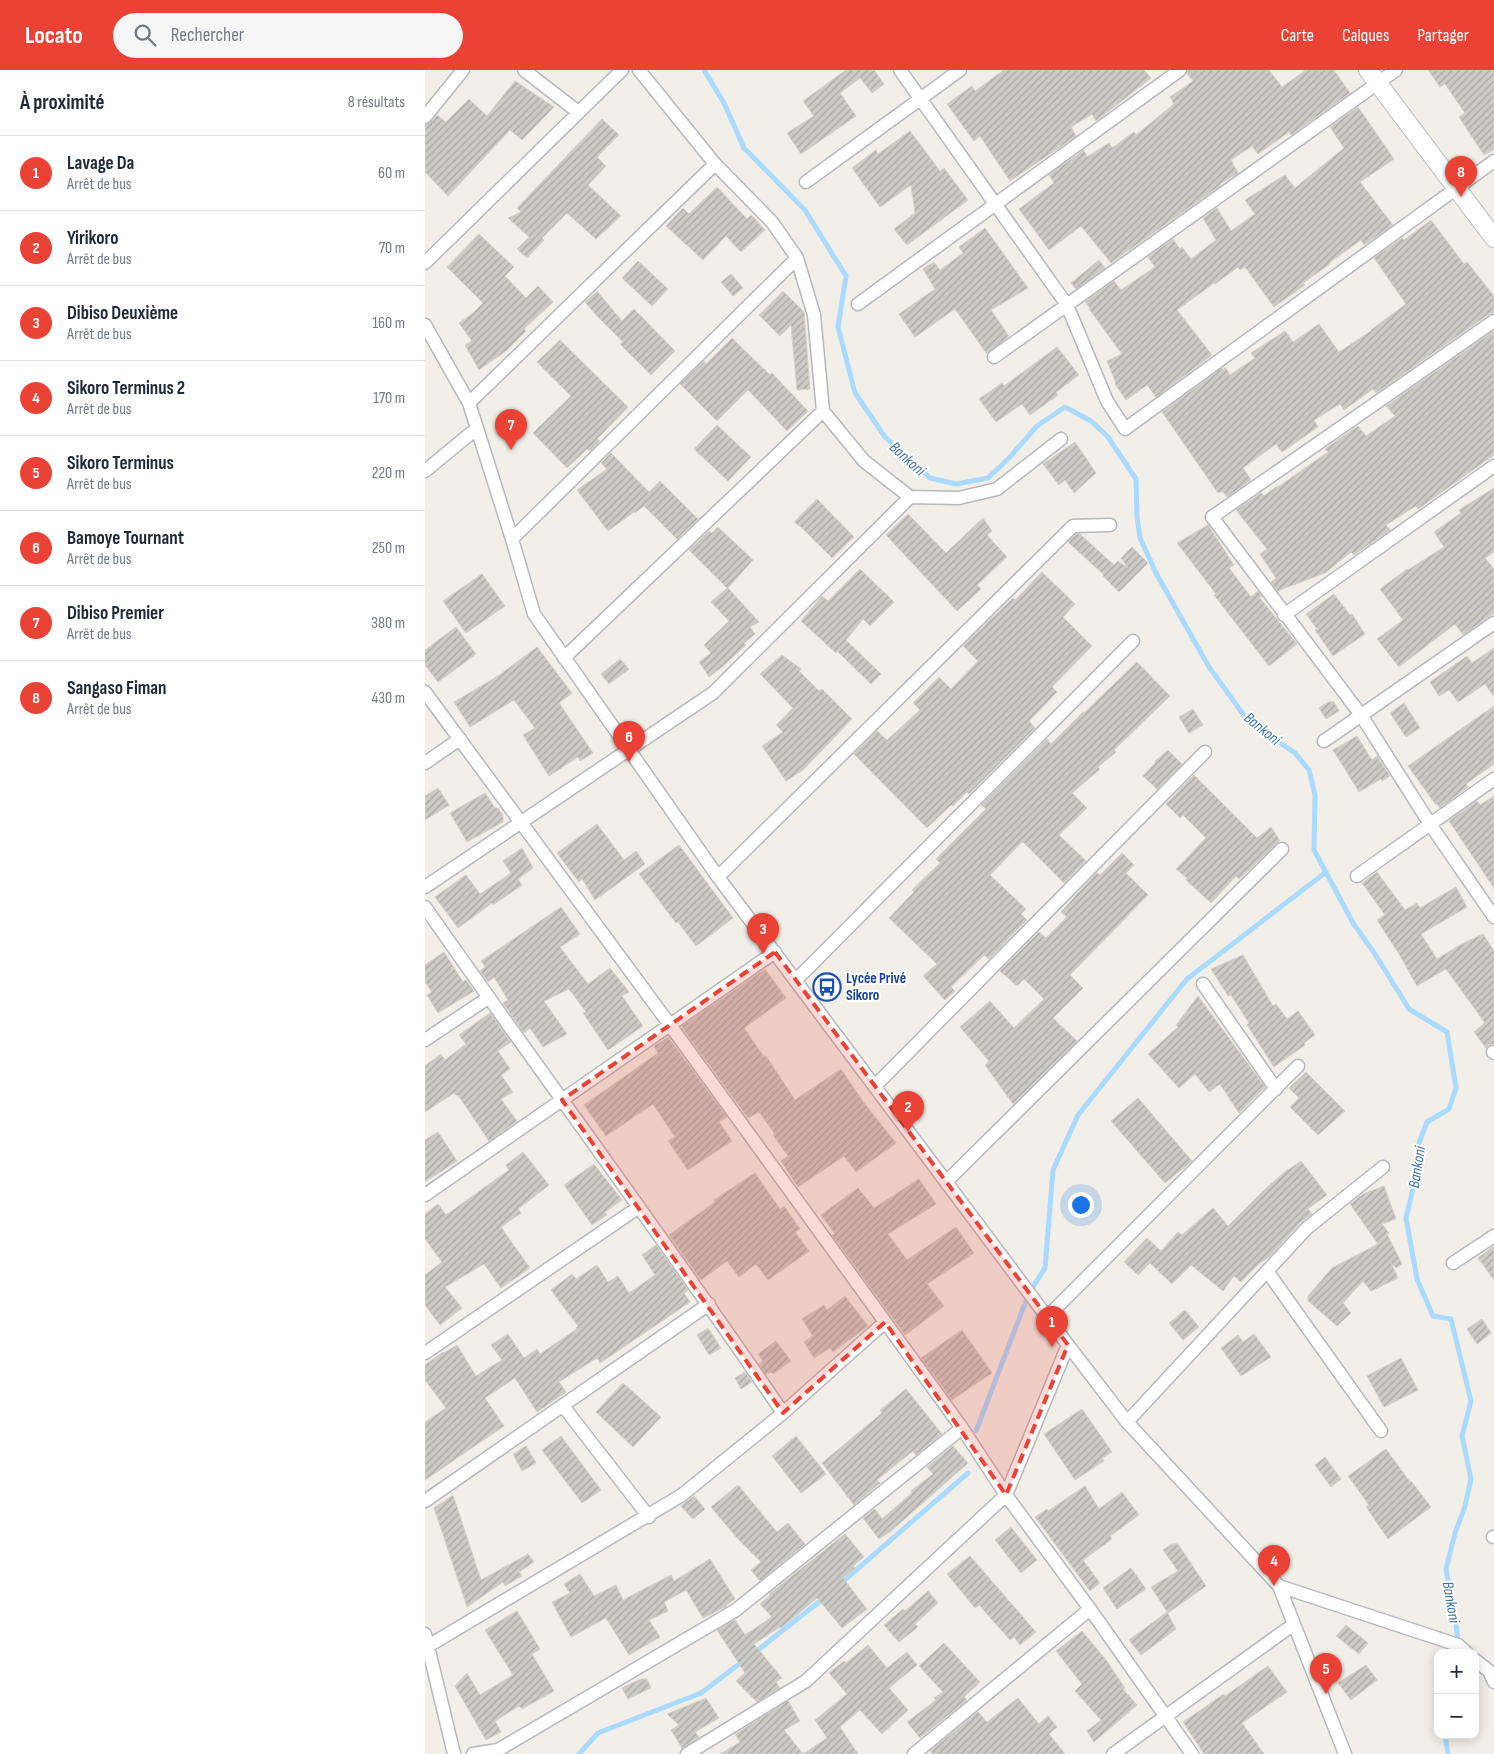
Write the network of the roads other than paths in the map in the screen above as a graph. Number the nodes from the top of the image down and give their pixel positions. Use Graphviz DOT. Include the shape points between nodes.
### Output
graph roads {
  1 [pos="463,70"];
  2 [pos="524,70"];
  3 [pos="622,70"];
  4 [pos="639,70"];
  5 [pos="900,70"];
  6 [pos="960,70"];
  7 [pos="1180,70"];
  8 [pos="1396,70"];
  9 [pos="1372,76"];
  10 [pos="919,98"];
  11 [pos="578,112"];
  12 [pos="425,117"];
  13 [pos="1494,161"];
  14 [pos="715,164"];
  15 [pos="805,182"];
  16 [pos="1456,188"];
  17 [pos="995,204"];
  18 [pos="1494,238"];
  19 [pos="797,258"];
  20 [pos="425,262"];
  21 [pos="859,304"];
  22 [pos="1067,305"];
  23 [pos="1494,321"];
  24 [pos="425,325"];
  25 [pos="993,358"];
  26 [pos="469,403"];
  27 [pos="823,411"];
  28 [pos="476,429"];
  29 [pos="1061,439"];
  30 [pos="1494,466"];
  31 [pos="425,471"];
  32 [pos="910,497"];
  33 [pos="1109,525"];
  34 [pos="512,539"];
  35 [pos="1285,615"];
  36 [pos="1494,623"];
  37 [pos="1133,641"];
  38 [pos="564,658"];
  39 [pos="425,692"];
  40 [pos="1361,715"];
  41 [pos="460,740"];
  42 [pos="1324,741"];
  43 [pos="629,750"];
  44 [pos="1205,752"];
  45 [pos="425,763"];
  46 [pos="1494,779"];
  47 [pos="521,822"];
  48 [pos="1430,824"];
  49 [pos="1282,850"];
  50 [pos="1357,876"];
  51 [pos="718,877"];
  52 [pos="425,887"];
  53 [pos="425,907"];
  54 [pos="1494,917"];
  55 [pos="775,952"];
  56 [pos="796,980"];
  57 [pos="1203,984"];
  58 [pos="488,998"];
  59 [pos="670,1025"];
  60 [pos="425,1040"];
  61 [pos="1298,1066"];
  62 [pos="875,1086"];
  63 [pos="1276,1089"];
  64 [pos="562,1100"];
  65 [pos="1383,1167"];
  66 [pos="946,1182"];
  67 [pos="425,1195"];
  68 [pos="639,1208"];
  69 [pos="1494,1236"];
  70 [pos="1453,1263"];
  71 [pos="1267,1271"];
  72 [pos="709,1304"];
  73 [pos="1047,1317"];
  74 [pos="885,1322"];
  75 [pos="1068,1345"];
  76 [pos="425,1354"];
  77 [pos="563,1406"];
  78 [pos="783,1413"];
  79 [pos="1127,1422"];
  80 [pos="962,1428"];
  81 [pos="1381,1431"];
  82 [pos="1007,1495"];
  83 [pos="425,1501"];
  84 [pos="649,1517"];
  85 [pos="1279,1586"];
  86 [pos="1090,1609"];
  87 [pos="1294,1624"];
  88 [pos="427,1640"];
  89 [pos="1462,1649"];
  90 [pos="1479,1663"];
  91 [pos="1492,1674"];
  92 [pos="1165,1716"];
  93 [pos="454,1754"];
  94 [pos="473,1754"];
  95 [pos="687,1754"];
  96 [pos="913,1754"];
  97 [pos="1113,1754"];
  98 [pos="1192,1754"];
  99 [pos="1345,1754"];
  1 -- 12 [label="street"];
  2 -- 11 [label="street"];
  3 -- 11 [label="street"];
  4 -- 14 [label="street"];
  5 -- 10 [label="street"];
  6 -- 10 [label="street"];
  7 -- 17 [label="street"];
  8 -- 9 [label="street"];
  9 -- 16 [label="street"];
  9 -- 22 [label="street"];
  10 -- 15 [label="street"];
  10 -- 17 [label="street"];
  11 -- 20 [label="street"];
  13 -- 16 [label="street"];
  14 -- 19 [label="street" via="772,222"];
  14 -- 26 [label="street"];
  16 -- 18 [label="street"];
  16 -- 22 [label="street" via="1125,428 1107,401"];
  17 -- 21 [label="street"];
  17 -- 22 [label="street"];
  19 -- 27 [label="street" via="814,315"];
  19 -- 34 [label="street"];
  22 -- 25 [label="street"];
  23 -- 35 [label="street" via="1212,517"];
  24 -- 26 [label="street"];
  26 -- 28 [label="street"];
  27 -- 32 [label="street" via="864,461"];
  27 -- 38 [label="street"];
  28 -- 31 [label="street"];
  28 -- 34 [label="street"];
  29 -- 32 [label="street" via="997,488 959,498"];
  30 -- 35 [label="street"];
  32 -- 43 [label="street" via="713,693"];
  33 -- 51 [label="street" via="1073,526"];
  34 -- 38 [label="street" via="534,614"];
  35 -- 40 [label="street"];
  36 -- 40 [label="street"];
  37 -- 56 [label="street"];
  38 -- 43 [label="street"];
  39 -- 41 [label="street"];
  40 -- 42 [label="street"];
  40 -- 48 [label="street"];
  41 -- 45 [label="street"];
  41 -- 47 [label="street"];
  43 -- 47 [label="street"];
  43 -- 51 [label="street"];
  44 -- 62 [label="street"];
  46 -- 48 [label="street"];
  47 -- 52 [label="street"];
  47 -- 59 [label="street"];
  48 -- 50 [label="street"];
  48 -- 54 [label="street"];
  49 -- 66 [label="street"];
  51 -- 55 [label="street"];
  53 -- 58 [label="street"];
  55 -- 56 [label="street"];
  55 -- 59 [label="street"];
  56 -- 62 [label="street"];
  57 -- 63 [label="street"];
  58 -- 60 [label="street"];
  58 -- 64 [label="street"];
  59 -- 64 [label="street"];
  59 -- 74 [label="street"];
  61 -- 63 [label="street"];
  62 -- 66 [label="street"];
  63 -- 73 [label="street"];
  64 -- 67 [label="street"];
  64 -- 68 [label="street"];
  65 -- 71 [label="street" via="1307,1228"];
  66 -- 73 [label="street"];
  68 -- 72 [label="street"];
  68 -- 76 [label="street"];
  69 -- 70 [label="street"];
  71 -- 79 [label="street"];
  71 -- 81 [label="street"];
  72 -- 77 [label="street"];
  72 -- 78 [label="street"];
  73 -- 75 [label="street"];
  74 -- 78 [label="street"];
  74 -- 80 [label="street"];
  75 -- 79 [label="street"];
  75 -- 82 [label="street"];
  77 -- 83 [label="street"];
  77 -- 84 [label="street"];
  78 -- 84 [label="street" via="682,1496"];
  79 -- 85 [label="street"];
  80 -- 82 [label="street"];
  80 -- 94 [label="street" via="736,1610 497,1750"];
  82 -- 86 [label="street"];
  82 -- 95 [label="street" via="806,1680"];
  84 -- 88 [label="street"];
  85 -- 87 [label="street"];
  85 -- 89 [label="street"];
  86 -- 92 [label="street"];
  86 -- 96 [label="street"];
  87 -- 92 [label="street"];
  87 -- 99 [label="street"];
  88 -- 93 [label="street"];
  90 -- 91 [label="street"];
  92 -- 97 [label="street"];
  92 -- 98 [label="street"];
}
